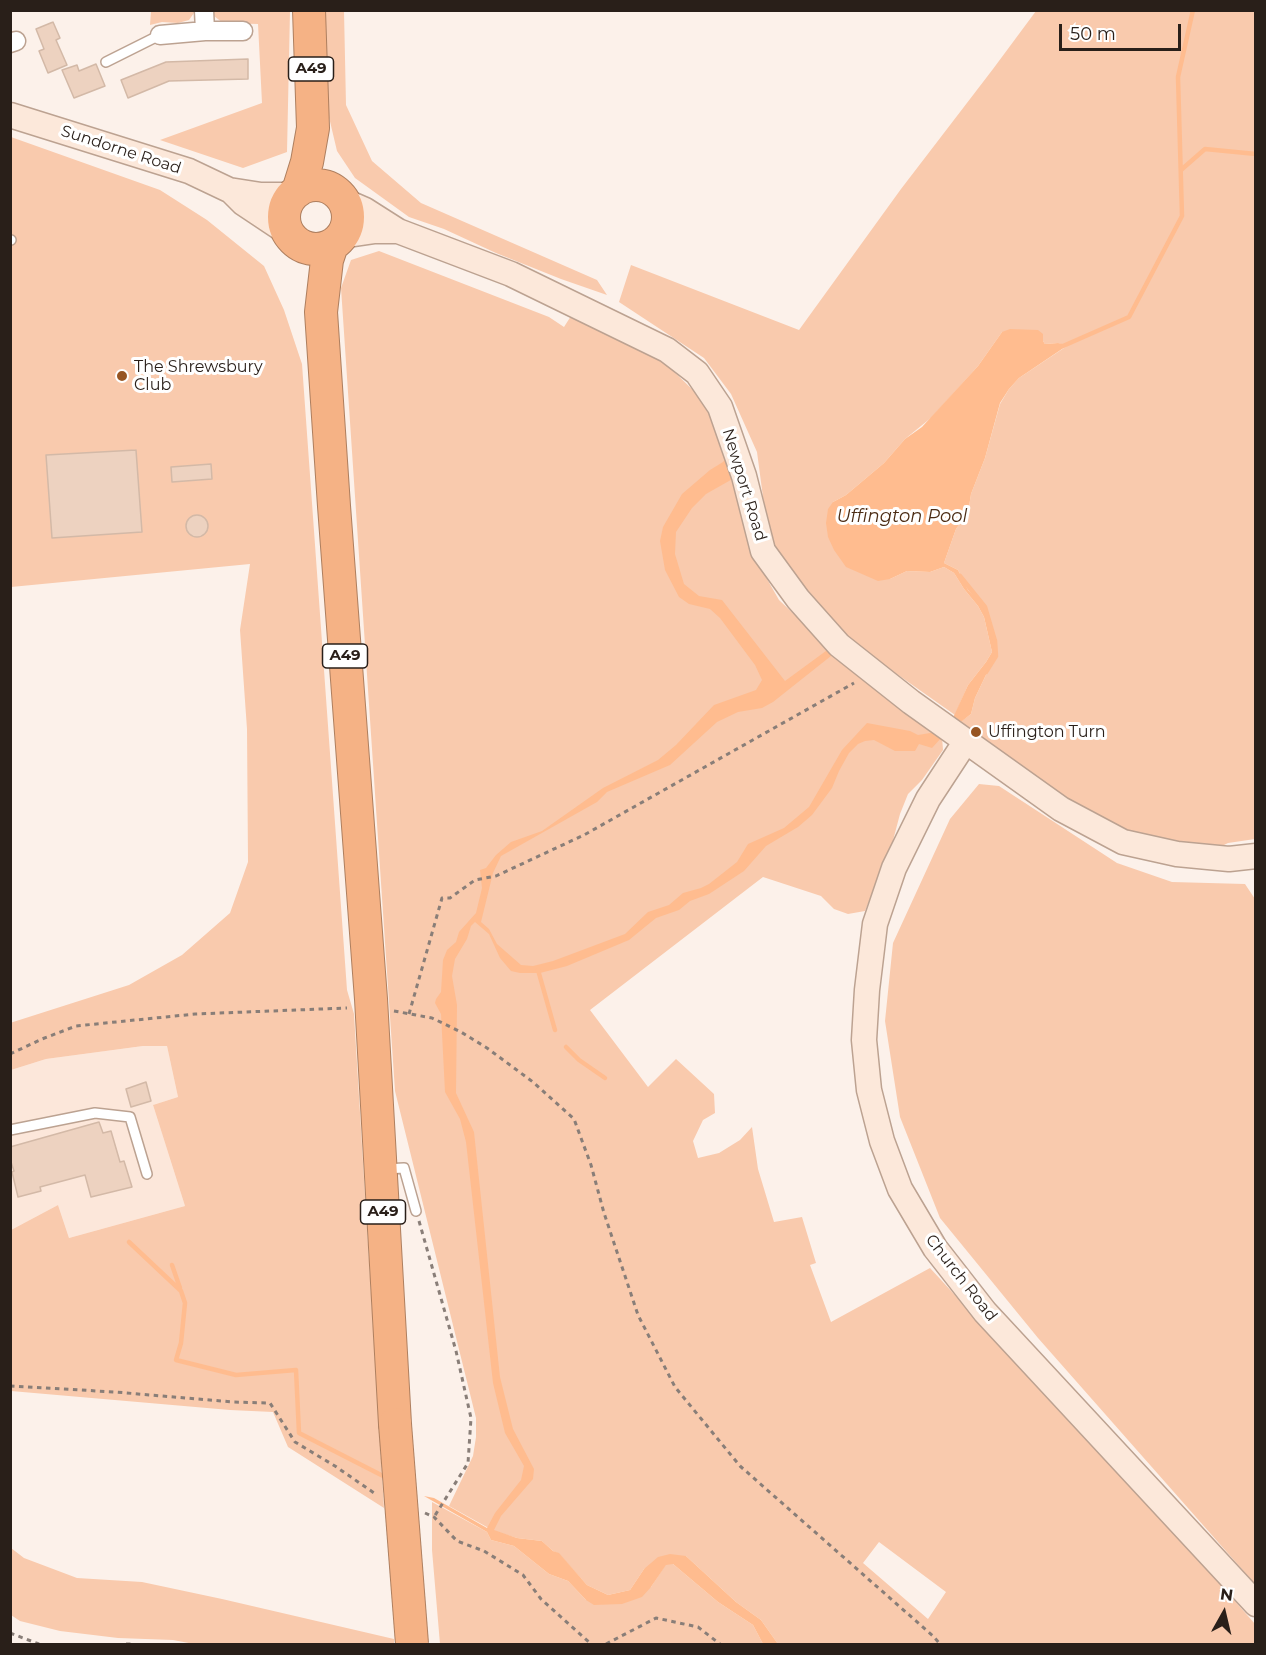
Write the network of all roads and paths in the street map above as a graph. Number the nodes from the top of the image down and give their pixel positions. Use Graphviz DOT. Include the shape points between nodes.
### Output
graph roads {
  1 [pos="204,10"];
  2 [pos="309,10"];
  3 [pos="205,31"];
  4 [pos="243,31"];
  5 [pos="160,35"];
  6 [pos="106,62"];
  7 [pos="10,115"];
  8 [pos="313,128"];
  9 [pos="229,190"];
  10 [pos="295,193"];
  11 [pos="340,197"];
  12 [pos="398,231"];
  13 [pos="294,239"];
  14 [pos="337,240"];
  15 [pos="321,312"];
  16 [pos="867,668"];
  17 [pos="962,739"];
  18 [pos="1256,856"];
  19 [pos="347,1008"];
  20 [pos="389,1010"];
  21 [pos="409,1014"];
  22 [pos="10,1054"];
  23 [pos="10,1131"];
  24 [pos="381,1169"];
  25 [pos="147,1174"];
  26 [pos="417,1211"];
  27 [pos="10,1386"];
  28 [pos="378,1496"];
  29 [pos="423,1513"];
  30 [pos="434,1517"];
  31 [pos="1256,1604"];
  32 [pos="10,1633"];
  33 [pos="39,1644"];
  34 [pos="126,1644"];
  35 [pos="134,1644"];
  36 [pos="412,1644"];
  37 [pos="591,1644"];
  38 [pos="606,1644"];
  39 [pos="720,1644"];
  40 [pos="940,1644"];
  1 -- 3 [label="street"];
  2 -- 8 [label="highway, A49"];
  3 -- 4 [label="street"];
  3 -- 5 [label="street"];
  5 -- 6 [label="lane"];
  7 -- 9 [label="main road, Sundorne Road" via="189,171"];
  8 -- 10 [label="highway, A49" via="307,162"];
  8 -- 11 [label="highway, A49"];
  9 -- 10 [label="main road, Sundorne Road" via="261,195"];
  9 -- 13 [label="main road, Sundorne Road"];
  10 -- 11 [label="highway" via="314,186 330,189"];
  10 -- 13 [label="highway" via="285,209 285,225"];
  11 -- 12 [label="main road, Newport Road"];
  11 -- 14 [label="highway" via="346,207 347,222"];
  12 -- 14 [label="main road, Newport Road" via="375,231"];
  12 -- 16 [label="main road, Newport Road" via="521,279 667,350 697,373 720,407 744,476 763,551 798,599 839,645"];
  13 -- 14 [label="highway" via="316,249"];
  13 -- 15 [label="highway, A49"];
  14 -- 15 [label="highway, A49" via="327,260"];
  15 -- 24 [label="highway, A49"];
  16 -- 17 [label="main road, Newport Road"];
  16 -- 21 [label="path" via="853,684 584,835 496,876 475,880 450,898 442,898"];
  17 -- 18 [label="main road, Newport Road" via="1061,809 1123,842 1177,854 1230,859"];
  17 -- 31 [label="main road, Church Road" via="894,868 875,924 864,1040 869,1090 882,1141 900,1189 935,1248 985,1312"];
  19 -- 22 [label="path" via="195,1014 76,1026"];
  20 -- 21 [label="path"];
  21 -- 40 [label="path" via="439,1020 487,1048 574,1119 638,1316 675,1387 740,1466"];
  23 -- 25 [label="lane" via="95,1113 130,1117"];
  24 -- 26 [label="lane" via="404,1168"];
  24 -- 36 [label="highway, A49, bridge"];
  26 -- 30 [label="path" via="471,1418 468,1463"];
  27 -- 28 [label="path" via="270,1403 295,1442"];
  29 -- 30 [label="path"];
  30 -- 37 [label="path" via="457,1541 484,1551 523,1575 541,1599"];
  32 -- 33 [label="path"];
  34 -- 35 [label="path"];
  38 -- 39 [label="path" via="656,1618 698,1628"];
}
